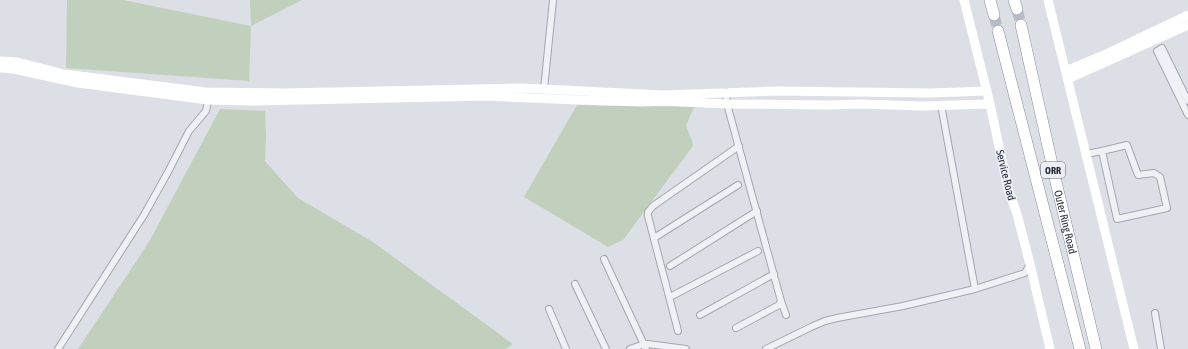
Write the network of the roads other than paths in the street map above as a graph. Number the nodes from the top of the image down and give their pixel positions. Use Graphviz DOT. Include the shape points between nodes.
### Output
graph roads {
  1 [pos="554,0"];
  2 [pos="964,0"];
  3 [pos="990,0"];
  4 [pos="1048,0"];
  5 [pos="994,15"];
  6 [pos="1188,15"];
  7 [pos="1021,25"];
  8 [pos="1188,25"];
  9 [pos="998,31"];
  10 [pos="0,61"];
  11 [pos="0,68"];
  12 [pos="1067,75"];
  13 [pos="544,89"];
  14 [pos="987,91"];
  15 [pos="726,92"];
  16 [pos="825,92"];
  17 [pos="902,93"];
  18 [pos="416,94"];
  19 [pos="208,100"];
  20 [pos="1188,101"];
  21 [pos="727,104"];
  22 [pos="990,104"];
  23 [pos="825,105"];
  24 [pos="941,105"];
  25 [pos="901,106"];
  26 [pos="1188,115"];
  27 [pos="739,146"];
  28 [pos="1102,151"];
  29 [pos="1086,154"];
  30 [pos="738,185"];
  31 [pos="757,211"];
  32 [pos="654,238"];
  33 [pos="758,251"];
  34 [pos="604,259"];
  35 [pos="1030,264"];
  36 [pos="670,266"];
  37 [pos="774,274"];
  38 [pos="576,284"];
  39 [pos="975,289"];
  40 [pos="670,297"];
  41 [pos="781,301"];
  42 [pos="549,309"];
  43 [pos="1155,313"];
  44 [pos="700,315"];
  45 [pos="786,316"];
  46 [pos="736,328"];
  47 [pos="678,331"];
  48 [pos="645,346"];
  49 [pos="58,349"];
  50 [pos="566,349"];
  51 [pos="606,349"];
  52 [pos="630,349"];
  53 [pos="686,349"];
  54 [pos="766,349"];
  55 [pos="1050,349"];
  56 [pos="1080,349"];
  57 [pos="1096,349"];
  58 [pos="1134,349"];
  59 [pos="1161,349"];
  1 -- 13 [label="street"];
  2 -- 14 [label="street, Service Road"];
  3 -- 5 [label="highway"];
  4 -- 12 [label="street"];
  6 -- 12 [label="street"];
  7 -- 57 [label="highway, Outer Ring Road / ORR"];
  8 -- 12 [label="street"];
  9 -- 56 [label="highway, Outer Ring Road / ORR"];
  10 -- 18 [label="street" via="17,62 64,74 205,92"];
  11 -- 19 [label="street" via="78,83"];
  12 -- 29 [label="street"];
  13 -- 15 [label="street" via="664,94"];
  13 -- 18 [label="street"];
  14 -- 17 [label="street"];
  14 -- 22 [label="street, Service Road"];
  15 -- 16 [label="street"];
  15 -- 21 [label="street"];
  16 -- 17 [label="street"];
  16 -- 23 [label="street"];
  17 -- 25 [label="street"];
  18 -- 19 [label="street" via="253,101"];
  18 -- 21 [label="street"];
  19 -- 49 [label="street" via="206,111 189,131 144,215"];
  20 -- 26 [label="street" via="1162,48 1157,51"];
  21 -- 23 [label="street"];
  21 -- 27 [label="street"];
  22 -- 24 [label="street"];
  22 -- 35 [label="street, Service Road" via="1008,189"];
  23 -- 25 [label="street"];
  24 -- 25 [label="street"];
  24 -- 39 [label="street"];
  27 -- 31 [label="street"];
  27 -- 32 [label="street" via="650,209 648,216"];
  28 -- 28 [label="street" via="1117,219 1167,208 1160,177 1154,173 1138,175 1127,145"];
  28 -- 29 [label="street"];
  29 -- 58 [label="street"];
  30 -- 32 [label="street"];
  31 -- 36 [label="street"];
  31 -- 37 [label="street"];
  32 -- 40 [label="street"];
  33 -- 40 [label="street"];
  34 -- 48 [label="street"];
  35 -- 39 [label="street" via="1025,273"];
  35 -- 55 [label="street, Service Road"];
  37 -- 41 [label="street"];
  37 -- 44 [label="street"];
  38 -- 51 [label="street"];
  39 -- 54 [label="street" via="825,321"];
  40 -- 47 [label="street"];
  41 -- 45 [label="street"];
  41 -- 46 [label="street" via="779,305"];
  42 -- 50 [label="street"];
  43 -- 59 [label="street"];
  48 -- 52 [label="street"];
  48 -- 53 [label="street"];
}
